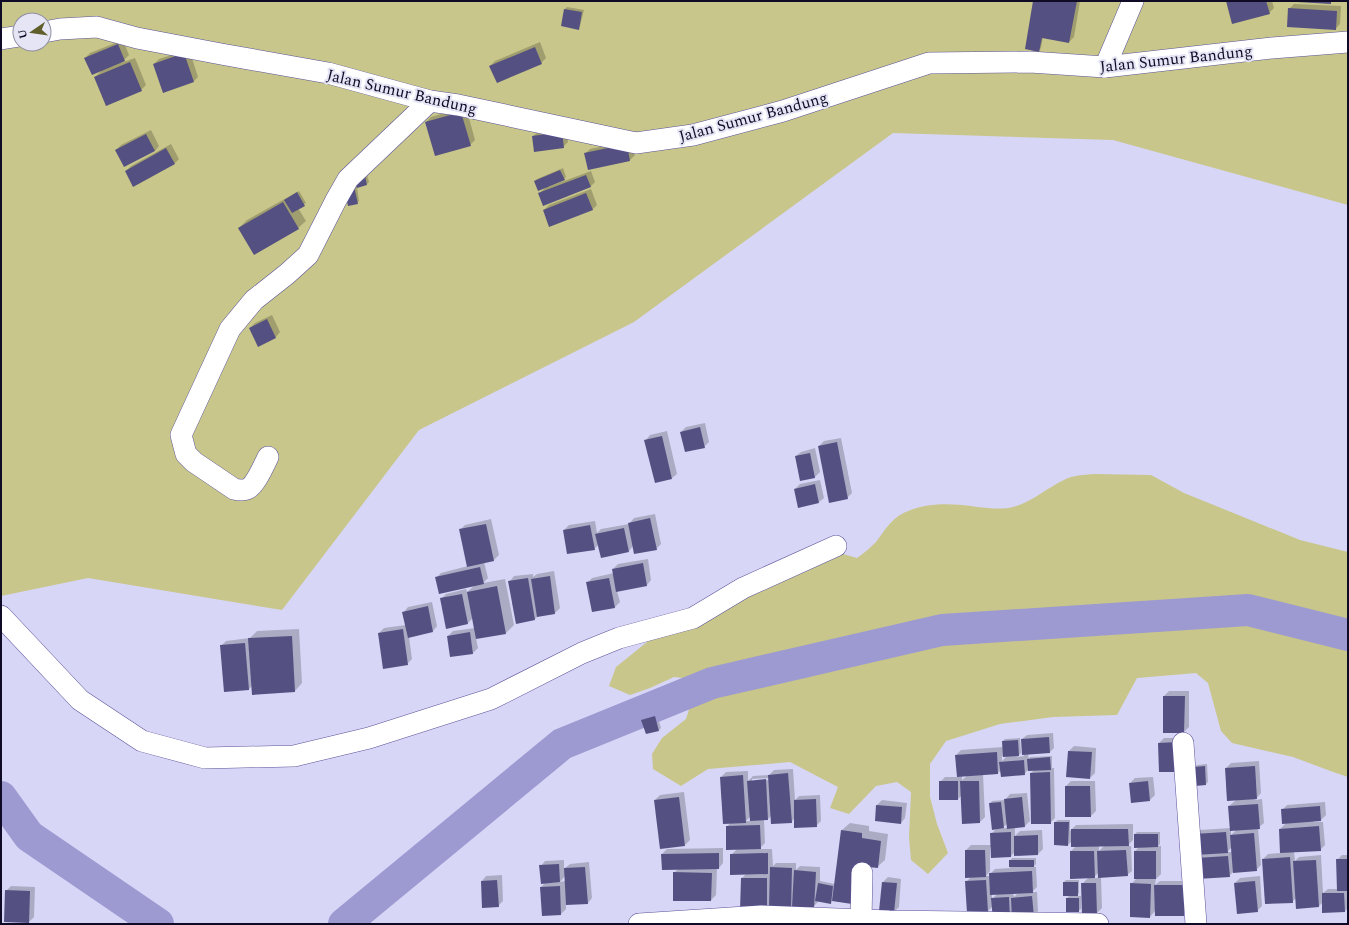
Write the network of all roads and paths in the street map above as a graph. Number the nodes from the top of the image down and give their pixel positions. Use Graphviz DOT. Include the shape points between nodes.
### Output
graph roads {
  1 [pos="1133,1"];
  2 [pos="52,30"];
  3 [pos="12,38"];
  4 [pos="1,40"];
  5 [pos="1348,42"];
  6 [pos="1105,67"];
  7 [pos="430,101"];
  8 [pos="268,457"];
  9 [pos="836,546"];
  10 [pos="1,616"];
  11 [pos="1183,744"];
  12 [pos="862,873"];
  13 [pos="861,920"];
  14 [pos="639,924"];
  15 [pos="645,924"];
  16 [pos="1098,924"];
  17 [pos="1196,924"];
  1 -- 6 [label="street"];
  2 -- 7 [label="street, Jalan Sumur Bandung" via="97,27 137,38 328,73"];
  3 -- 4 [label="street"];
  5 -- 6 [label="street, Jalan Sumur Bandung"];
  6 -- 7 [label="street, Jalan Sumur Bandung" via="1030,62 929,63 784,111 693,134 636,143 458,104"];
  7 -- 8 [label="street" via="348,179 308,255 254,300 230,329 181,435 186,454 194,462 240,490 252,486"];
  9 -- 10 [label="street" via="743,588 693,618 619,638 582,653 491,699 369,738 294,756 205,758 142,741 80,700"];
  11 -- 17 [label="street"];
  12 -- 13 [label="street"];
  13 -- 15 [label="street" via="761,916"];
  13 -- 16 [label="street"];
  14 -- 15 [label="street"];
}
